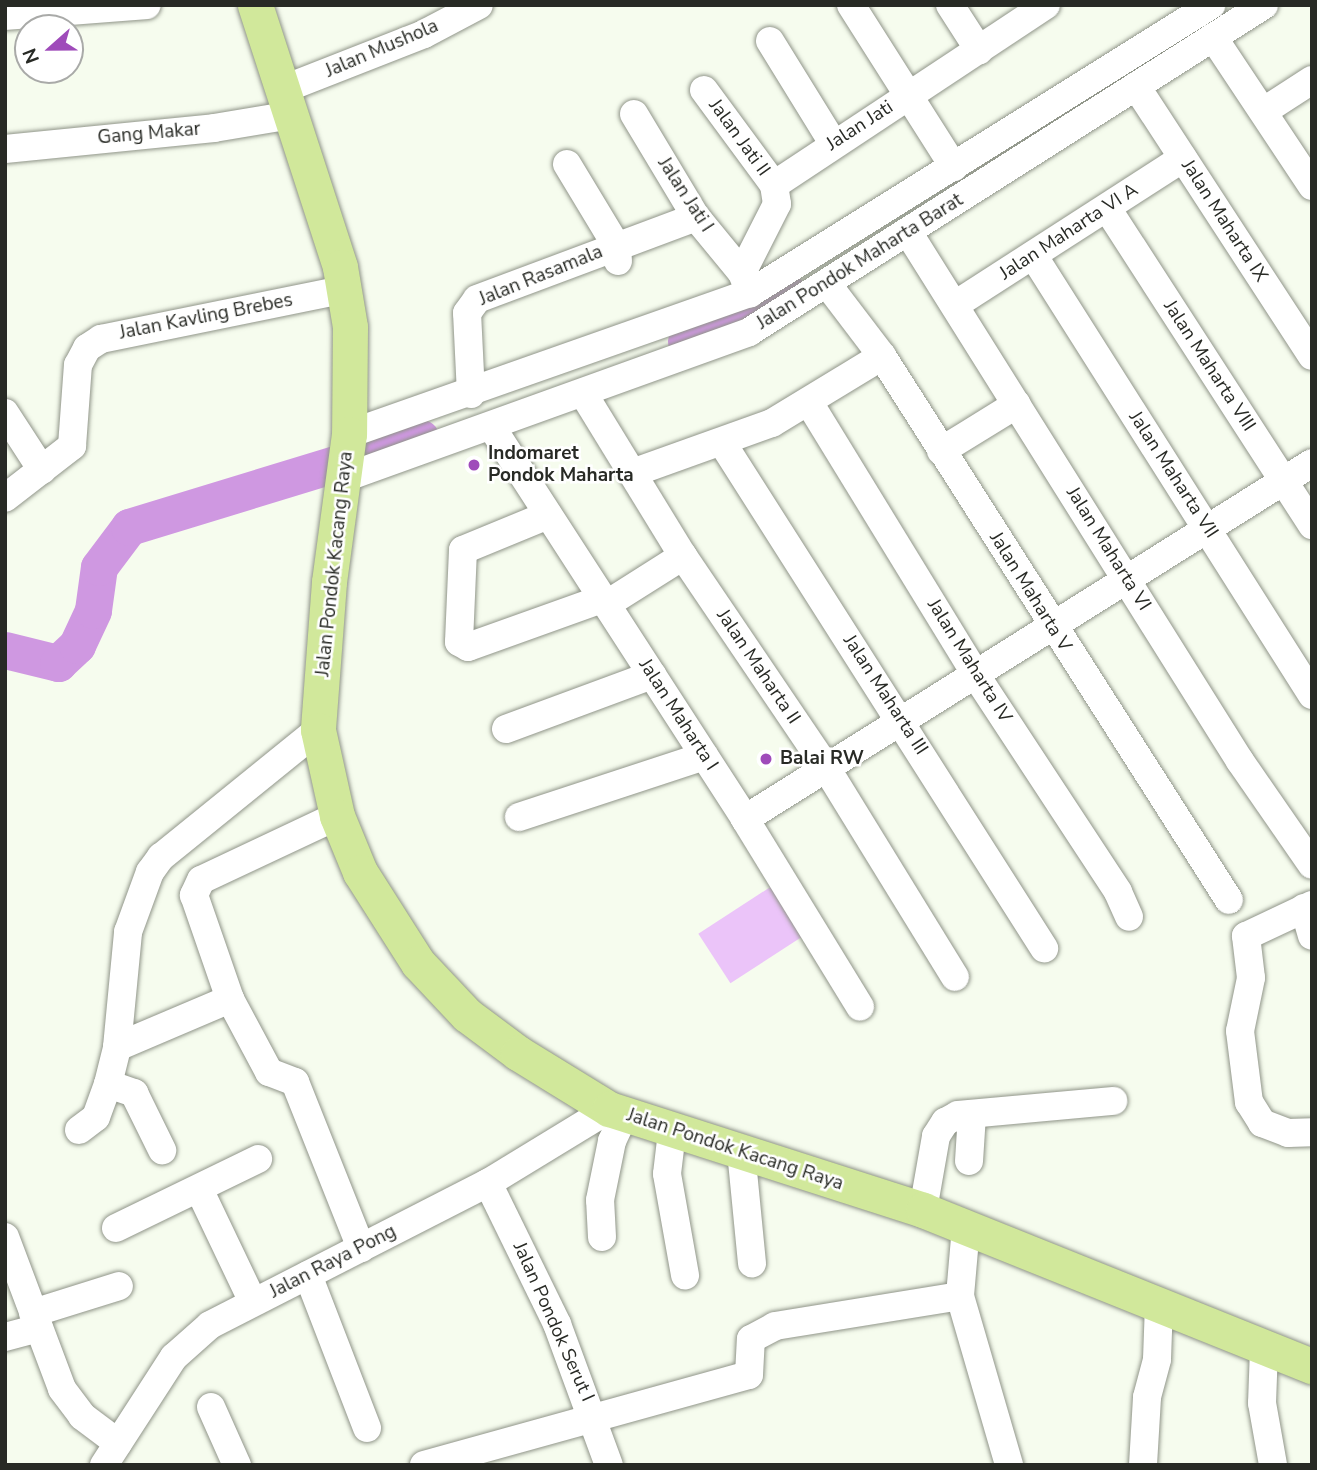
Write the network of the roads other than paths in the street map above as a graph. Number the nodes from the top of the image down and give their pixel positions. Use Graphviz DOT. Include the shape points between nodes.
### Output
graph roads {
  1 [pos="147,5"];
  2 [pos="255,5"];
  3 [pos="479,5"];
  4 [pos="851,5"];
  5 [pos="950,5"];
  6 [pos="1046,5"];
  7 [pos="1211,5"];
  8 [pos="1264,5"];
  9 [pos="5,16"];
  10 [pos="1213,37"];
  11 [pos="770,41"];
  12 [pos="979,50"];
  13 [pos="1312,80"];
  14 [pos="1136,86"];
  15 [pos="704,90"];
  16 [pos="908,95"];
  17 [pos="288,102"];
  18 [pos="1264,111"];
  19 [pos="634,114"];
  20 [pos="833,143"];
  21 [pos="5,149"];
  22 [pos="1184,158"];
  23 [pos="567,164"];
  24 [pos="954,167"];
  25 [pos="774,186"];
  26 [pos="1312,186"];
  27 [pos="1107,208"];
  28 [pos="696,217"];
  29 [pos="908,232"];
  30 [pos="617,254"];
  31 [pos="1033,255"];
  32 [pos="746,283"];
  33 [pos="828,285"];
  34 [pos="346,289"];
  35 [pos="955,305"];
  36 [pos="882,356"];
  37 [pos="1312,356"];
  38 [pos="583,393"];
  39 [pos="471,394"];
  40 [pos="810,404"];
  41 [pos="1017,404"];
  42 [pos="5,413"];
  43 [pos="491,426"];
  44 [pos="723,444"];
  45 [pos="941,451"];
  46 [pos="346,458"];
  47 [pos="1312,463"];
  48 [pos="42,470"];
  49 [pos="635,472"];
  50 [pos="1283,481"];
  51 [pos="5,498"];
  52 [pos="548,515"];
  53 [pos="1312,525"];
  54 [pos="1208,530"];
  55 [pos="683,556"];
  56 [pos="1128,581"];
  57 [pos="605,602"];
  58 [pos="1053,629"];
  59 [pos="652,675"];
  60 [pos="977,677"];
  61 [pos="1312,695"];
  62 [pos="903,722"];
  63 [pos="506,729"];
  64 [pos="318,730"];
  65 [pos="704,756"];
  66 [pos="827,769"];
  67 [pos="337,816"];
  68 [pos="519,817"];
  69 [pos="746,819"];
  70 [pos="1312,864"];
  71 [pos="1229,900"];
  72 [pos="1308,906"];
  73 [pos="1129,917"];
  74 [pos="1312,936"];
  75 [pos="1044,948"];
  76 [pos="955,977"];
  77 [pos="230,999"];
  78 [pos="860,1007"];
  79 [pos="117,1047"];
  80 [pos="108,1084"];
  81 [pos="1113,1101"];
  82 [pos="617,1112"];
  83 [pos="972,1114"];
  84 [pos="79,1130"];
  85 [pos="672,1132"];
  86 [pos="1312,1132"];
  87 [pos="162,1150"];
  88 [pos="741,1151"];
  89 [pos="258,1159"];
  90 [pos="970,1161"];
  91 [pos="488,1183"];
  92 [pos="199,1189"];
  93 [pos="923,1210"];
  94 [pos="966,1227"];
  95 [pos="116,1228"];
  96 [pos="5,1237"];
  97 [pos="602,1237"];
  98 [pos="361,1248"];
  99 [pos="752,1263"];
  100 [pos="308,1275"];
  101 [pos="685,1275"];
  102 [pos="119,1286"];
  103 [pos="960,1296"];
  104 [pos="253,1302"];
  105 [pos="1159,1304"];
  106 [pos="36,1321"];
  107 [pos="5,1337"];
  108 [pos="1264,1349"];
  109 [pos="1312,1366"];
  110 [pos="211,1407"];
  111 [pos="595,1418"];
  112 [pos="367,1428"];
  113 [pos="111,1454"];
  114 [pos="1000,1462"];
  115 [pos="237,1465"];
  116 [pos="424,1465"];
  117 [pos="609,1465"];
  118 [pos="1143,1465"];
  119 [pos="1273,1465"];
  1 -- 9 [label="street"];
  2 -- 17 [label="main road, Jalan Pondok Kacang Raya"];
  3 -- 17 [label="street, Jalan Mushola"];
  4 -- 16 [label="street"];
  5 -- 12 [label="street"];
  6 -- 12 [label="street, Jalan Jati"];
  7 -- 24 [label="street, Jalan Pondok Maharta Barat"];
  8 -- 10 [label="street, Jalan Pondok Maharta Barat"];
  10 -- 14 [label="street, Jalan Pondok Maharta Barat"];
  10 -- 18 [label="street"];
  11 -- 20 [label="street"];
  12 -- 16 [label="street, Jalan Jati"];
  13 -- 18 [label="street"];
  14 -- 22 [label="street, Jalan Maharta IX"];
  14 -- 29 [label="street, Jalan Pondok Maharta Barat"];
  15 -- 25 [label="street, Jalan Jati II"];
  16 -- 20 [label="street, Jalan Jati"];
  16 -- 24 [label="street"];
  17 -- 21 [label="street, Gang Makar" via="214,128"];
  17 -- 34 [label="main road, Jalan Pondok Kacang Raya"];
  18 -- 26 [label="street"];
  19 -- 28 [label="street, Jalan Jati I"];
  20 -- 25 [label="street, Jalan Jati"];
  22 -- 27 [label="street, Jalan Maharta VI A"];
  22 -- 37 [label="street, Jalan Maharta IX"];
  23 -- 30 [label="street"];
  24 -- 32 [label="street, Jalan Pondok Maharta Barat"];
  25 -- 32 [label="street" via="777,204"];
  27 -- 31 [label="street, Jalan Maharta VI A"];
  27 -- 50 [label="street, Jalan Maharta VIII"];
  28 -- 30 [label="street, Jalan Rasamala"];
  28 -- 32 [label="street, Jalan Jati I"];
  29 -- 33 [label="street, Jalan Pondok Maharta Barat"];
  29 -- 35 [label="street, Jalan Maharta VI"];
  30 -- 39 [label="street, Jalan Rasamala" via="472,303 466,341"];
  31 -- 35 [label="street, Jalan Maharta VI A"];
  31 -- 54 [label="street, Jalan Maharta VII"];
  32 -- 39 [label="street, Jalan Pondok Maharta Barat"];
  33 -- 36 [label="street, Jalan Maharta V"];
  33 -- 38 [label="street, Jalan Pondok Maharta Barat" via="730,341"];
  34 -- 46 [label="main road, Jalan Pondok Kacang Raya"];
  34 -- 48 [label="street, Jalan Kavling Brebes" via="102,339 87,348 78,365 72,446"];
  35 -- 41 [label="street, Jalan Maharta VI"];
  36 -- 40 [label="street"];
  36 -- 45 [label="street, Jalan Maharta V"];
  38 -- 43 [label="street, Jalan Pondok Maharta Barat"];
  38 -- 49 [label="street, Jalan Maharta II"];
  39 -- 46 [label="street, Jalan Pondok Maharta Barat"];
  40 -- 44 [label="street"];
  40 -- 60 [label="street, Jalan Maharta IV"];
  41 -- 45 [label="street"];
  41 -- 56 [label="street, Jalan Maharta VI"];
  42 -- 48 [label="street"];
  43 -- 46 [label="street, Jalan Pondok Maharta Barat"];
  43 -- 52 [label="street, Jalan Maharta I"];
  44 -- 49 [label="street"];
  44 -- 62 [label="street, Jalan Maharta III"];
  45 -- 58 [label="street, Jalan Maharta V"];
  46 -- 64 [label="main road, Jalan Pondok Kacang Raya" via="329,582"];
  47 -- 50 [label="street"];
  48 -- 51 [label="street, Jalan Kavling Brebes"];
  49 -- 55 [label="street, Jalan Maharta II"];
  50 -- 53 [label="street, Jalan Maharta VIII"];
  50 -- 54 [label="street"];
  52 -- 57 [label="street, Jalan Maharta I"];
  52 -- 57 [label="street" via="463,550 459,642 468,647"];
  54 -- 56 [label="street"];
  54 -- 61 [label="street, Jalan Maharta VII"];
  55 -- 57 [label="street"];
  55 -- 66 [label="street, Jalan Maharta II"];
  56 -- 58 [label="street"];
  56 -- 70 [label="street, Jalan Maharta VI" via="1240,761"];
  57 -- 59 [label="street, Jalan Maharta I"];
  58 -- 60 [label="street"];
  58 -- 71 [label="street, Jalan Maharta V"];
  59 -- 63 [label="street"];
  59 -- 65 [label="street, Jalan Maharta I"];
  60 -- 62 [label="street"];
  60 -- 73 [label="street, Jalan Maharta IV" via="1118,892"];
  62 -- 66 [label="street"];
  62 -- 75 [label="street, Jalan Maharta III"];
  64 -- 67 [label="main road, Jalan Pondok Kacang Raya"];
  64 -- 79 [label="street" via="161,857 150,872 128,932"];
  65 -- 68 [label="street"];
  65 -- 69 [label="street, Jalan Maharta I"];
  66 -- 69 [label="street"];
  66 -- 76 [label="street, Jalan Maharta II"];
  67 -- 77 [label="street" via="195,887"];
  67 -- 82 [label="main road, Jalan Pondok Kacang Raya" via="360,873 393,930 446,994 517,1053"];
  69 -- 78 [label="street, Jalan Maharta I"];
  72 -- 74 [label="street"];
  72 -- 86 [label="street" via="1246,936 1251,978 1240,1031 1249,1102 1262,1123 1288,1133"];
  77 -- 79 [label="street"];
  77 -- 98 [label="street" via="263,1065 273,1075 290,1078 296,1087"];
  79 -- 80 [label="street"];
  80 -- 84 [label="street" via="96,1117"];
  80 -- 87 [label="street" via="134,1093"];
  81 -- 83 [label="street"];
  82 -- 85 [label="main road, Jalan Pondok Kacang Raya"];
  82 -- 91 [label="street, Jalan Raya Pong"];
  82 -- 97 [label="street" via="600,1200"];
  83 -- 90 [label="street"];
  83 -- 93 [label="street" via="945,1122 936,1136"];
  85 -- 88 [label="main road, Jalan Pondok Kacang Raya"];
  85 -- 101 [label="street" via="667,1174"];
  88 -- 93 [label="main road, Jalan Pondok Kacang Raya"];
  88 -- 99 [label="street"];
  89 -- 92 [label="street"];
  91 -- 98 [label="street, Jalan Raya Pong"];
  91 -- 111 [label="street, Jalan Pondok Serut I" via="557,1324"];
  92 -- 95 [label="street"];
  92 -- 104 [label="street"];
  93 -- 94 [label="main road, Jalan Pondok Kacang Raya"];
  94 -- 103 [label="street"];
  94 -- 105 [label="main road, Jalan Pondok Kacang Raya"];
  96 -- 106 [label="street"];
  98 -- 100 [label="street, Jalan Raya Pong"];
  100 -- 104 [label="street, Jalan Raya Pong"];
  100 -- 112 [label="street"];
  102 -- 106 [label="street"];
  103 -- 111 [label="street" via="775,1326 751,1339 750,1376"];
  103 -- 114 [label="street"];
  104 -- 113 [label="street, Jalan Raya Pong" via="191,1339"];
  105 -- 108 [label="main road, Jalan Pondok Kacang Raya"];
  105 -- 118 [label="street"];
  106 -- 107 [label="street"];
  106 -- 113 [label="street" via="72,1405"];
  108 -- 109 [label="main road, Jalan Pondok Kacang Raya"];
  108 -- 119 [label="street" via="1262,1403"];
  110 -- 115 [label="street"];
  111 -- 116 [label="street"];
  111 -- 117 [label="street, Jalan Pondok Serut I"];
}
